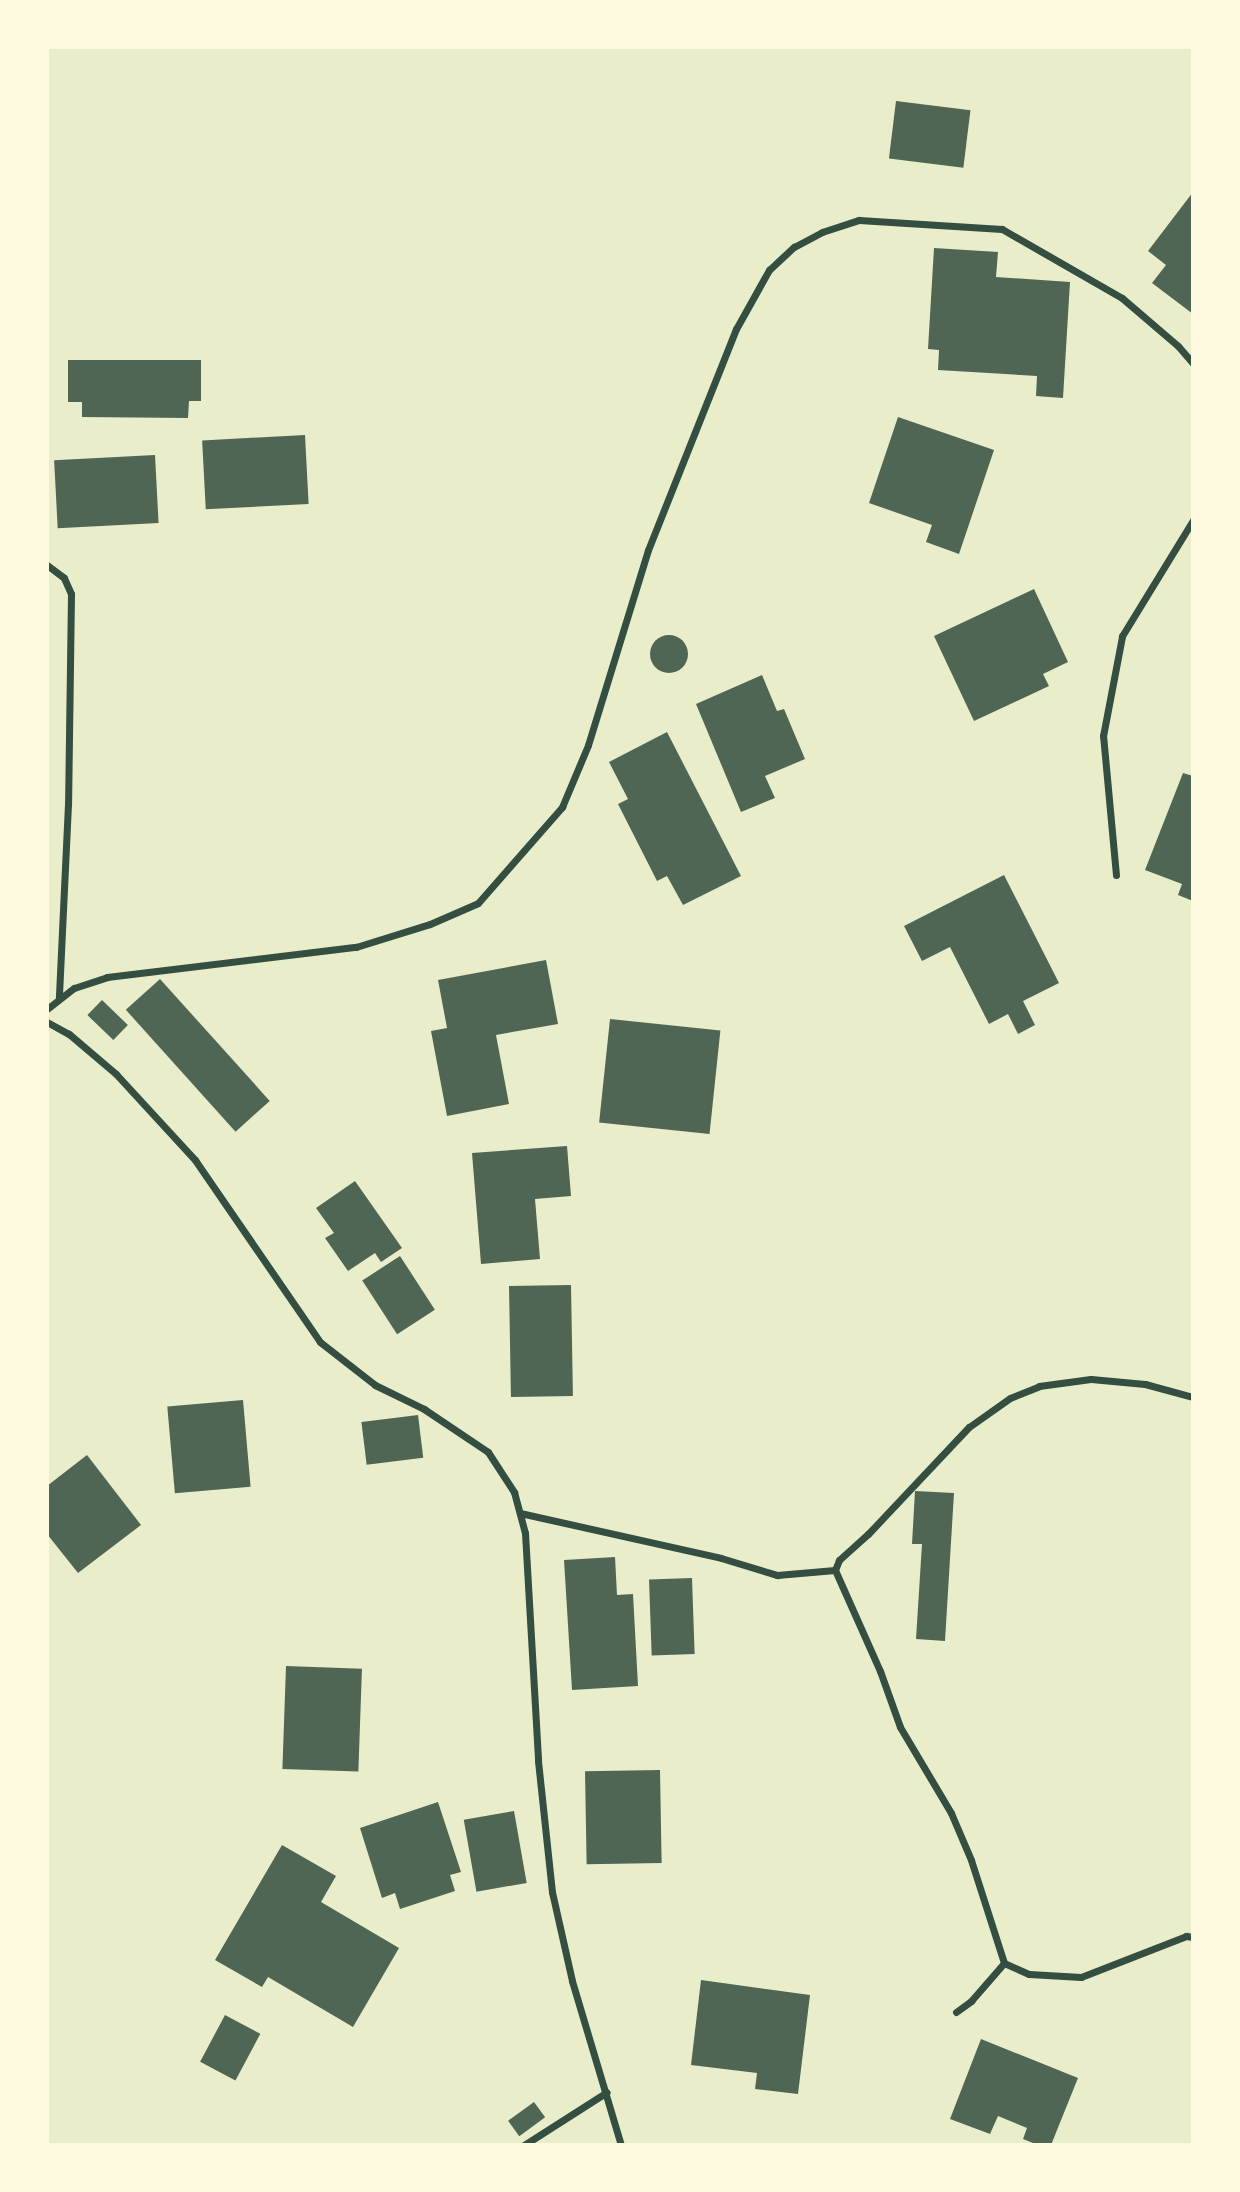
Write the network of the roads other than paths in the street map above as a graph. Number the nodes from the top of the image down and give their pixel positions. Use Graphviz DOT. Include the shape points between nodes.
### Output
graph roads {
  1 [pos="1193,363"];
  2 [pos="1193,520"];
  3 [pos="47,565"];
  4 [pos="1116,875"];
  5 [pos="59,997"];
  6 [pos="47,1009"];
  7 [pos="47,1022"];
  8 [pos="1193,1397"];
  9 [pos="520,1513"];
  10 [pos="835,1570"];
  11 [pos="1193,1937"];
  12 [pos="1004,1963"];
  13 [pos="956,2012"];
  14 [pos="607,2092"];
  15 [pos="523,2145"];
  16 [pos="621,2145"];
  1 -- 5 [label="street" via="1122,298 1002,229 859,220 794,247 769,270 736,329 648,550 588,746 562,807 478,903 356,947 107,976"];
  2 -- 4 [label="street" via="1122,636 1103,736"];
  3 -- 5 [label="street" via="64,578 71,594"];
  5 -- 6 [label="street"];
  7 -- 9 [label="street" via="117,1074 195,1160 320,1342 375,1385 424,1409 488,1452 514,1492"];
  8 -- 10 [label="street" via="1145,1384 1091,1379 1039,1386 1010,1398 969,1427 839,1560"];
  9 -- 10 [label="street" via="777,1575"];
  9 -- 14 [label="street" via="552,1892 572,1981"];
  10 -- 12 [label="street" via="900,1727 951,1813"];
  11 -- 12 [label="street" via="1081,1978 1029,1974"];
  12 -- 13 [label="street"];
  14 -- 15 [label="street"];
  14 -- 16 [label="street"];
}
